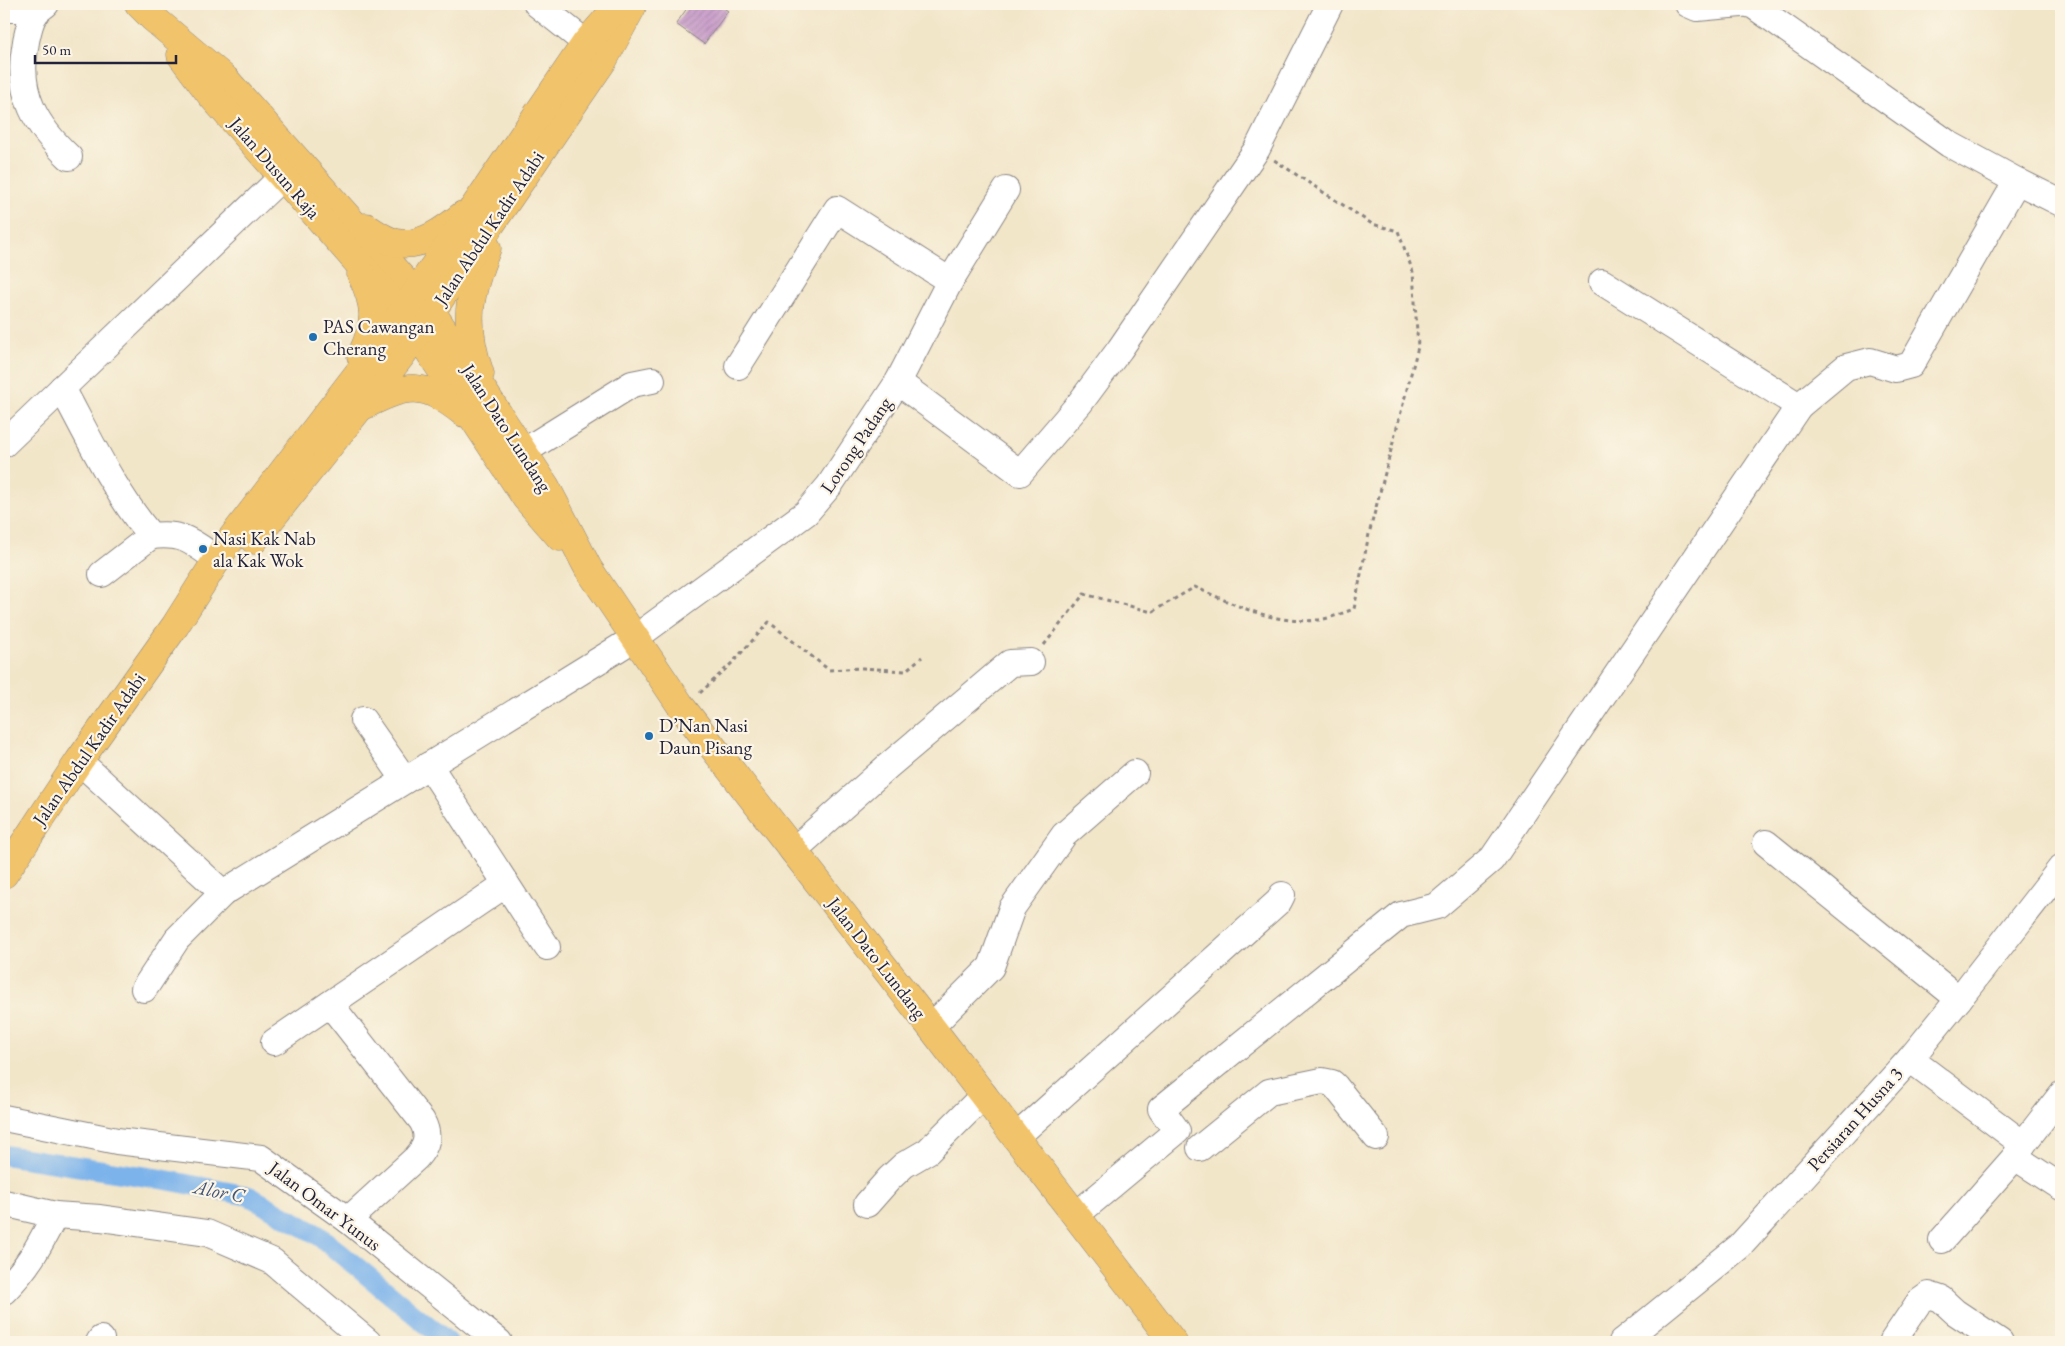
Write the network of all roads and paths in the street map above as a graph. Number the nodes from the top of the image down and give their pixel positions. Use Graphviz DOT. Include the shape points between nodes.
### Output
graph roads {
  1 [pos="537,4"];
  2 [pos="620,4"];
  3 [pos="634,4"];
  4 [pos="1330,4"];
  5 [pos="1688,4"];
  6 [pos="1741,4"];
  7 [pos="1748,4"];
  8 [pos="4,9"];
  9 [pos="41,9"];
  10 [pos="146,11"];
  11 [pos="586,43"];
  12 [pos="1257,149"];
  13 [pos="69,157"];
  14 [pos="282,177"];
  15 [pos="2016,181"];
  16 [pos="1006,190"];
  17 [pos="2061,202"];
  18 [pos="475,206"];
  19 [pos="502,207"];
  20 [pos="348,215"];
  21 [pos="354,258"];
  22 [pos="950,281"];
  23 [pos="1602,282"];
  24 [pos="417,312"];
  25 [pos="738,366"];
  26 [pos="652,380"];
  27 [pos="898,382"];
  28 [pos="62,388"];
  29 [pos="350,402"];
  30 [pos="1799,406"];
  31 [pos="482,410"];
  32 [pos="4,444"];
  33 [pos="523,452"];
  34 [pos="151,536"];
  35 [pos="218,560"];
  36 [pos="588,568"];
  37 [pos="102,574"];
  38 [pos="175,626"];
  39 [pos="635,638"];
  40 [pos="922,657"];
  41 [pos="1030,662"];
  42 [pos="683,709"];
  43 [pos="363,720"];
  44 [pos="79,761"];
  45 [pos="429,765"];
  46 [pos="1136,773"];
  47 [pos="405,780"];
  48 [pos="1766,843"];
  49 [pos="793,851"];
  50 [pos="2061,868"];
  51 [pos="4,874"];
  52 [pos="506,884"];
  53 [pos="223,893"];
  54 [pos="1282,895"];
  55 [pos="547,947"];
  56 [pos="144,989"];
  57 [pos="1959,999"];
  58 [pos="330,1004"];
  59 [pos="931,1027"];
  60 [pos="274,1042"];
  61 [pos="1910,1059"];
  62 [pos="984,1095"];
  63 [pos="2061,1095"];
  64 [pos="4,1118"];
  65 [pos="1376,1137"];
  66 [pos="1016,1138"];
  67 [pos="1200,1148"];
  68 [pos="2019,1150"];
  69 [pos="2061,1187"];
  70 [pos="4,1203"];
  71 [pos="867,1204"];
  72 [pos="54,1215"];
  73 [pos="1076,1215"];
  74 [pos="348,1220"];
  75 [pos="1942,1240"];
  76 [pos="4,1291"];
  77 [pos="368,1342"];
  78 [pos="499,1342"];
  79 [pos="1173,1342"];
  80 [pos="1622,1342"];
  81 [pos="1892,1342"];
  82 [pos="2000,1342"];
  1 -- 11 [label="street"];
  2 -- 11 [label="main road, Jalan Abdul Kadir Adabi"];
  3 -- 19 [label="main road, Jalan Abdul Kadir Adabi" via="604,59"];
  4 -- 12 [label="street"];
  5 -- 6 [label="street" via="1698,8"];
  7 -- 15 [label="street" via="1949,144"];
  8 -- 9 [label="street"];
  9 -- 13 [label="street" via="26,39 22,66 25,91 35,117"];
  10 -- 14 [label="main road, Jalan Dusun Raja" via="211,96"];
  10 -- 20 [label="main road, Jalan Dusun Raja" via="225,79"];
  11 -- 18 [label="main road, Jalan Abdul Kadir Adabi"];
  12 -- 27 [label="street" via="1080,404 1020,473"];
  12 -- 41 [label="path" via="1372,224 1398,231 1413,272 1418,347 1372,524 1354,609 1318,620 1288,620 1254,613 1194,587 1152,612 1084,594"];
  14 -- 21 [label="main road, Jalan Dusun Raja"];
  14 -- 28 [label="street"];
  15 -- 17 [label="street"];
  15 -- 30 [label="street" via="1911,365 1896,369 1870,361 1846,367"];
  16 -- 22 [label="street, Lorong Padang"];
  18 -- 20 [label="main road" via="442,230 417,242 397,243"];
  18 -- 24 [label="main road, Jalan Abdul Kadir Adabi"];
  19 -- 24 [label="main road, Jalan Abdul Kadir Adabi"];
  19 -- 31 [label="main road" via="471,294 469,315"];
  20 -- 24 [label="main road, Jalan Dusun Raja"];
  21 -- 24 [label="main road, Jalan Dusun Raja"];
  21 -- 29 [label="main road" via="373,304 374,322"];
  22 -- 25 [label="street" via="837,210"];
  22 -- 27 [label="street, Lorong Padang"];
  23 -- 30 [label="street"];
  24 -- 29 [label="main road, Jalan Abdul Kadir Adabi"];
  24 -- 31 [label="main road, Jalan Dato Lundang"];
  26 -- 33 [label="street" via="632,384"];
  27 -- 39 [label="street, Lorong Padang" via="829,486 806,513"];
  28 -- 32 [label="street"];
  28 -- 34 [label="street" via="112,480"];
  29 -- 31 [label="main road" via="409,388 425,389"];
  29 -- 35 [label="main road, Jalan Abdul Kadir Adabi"];
  29 -- 38 [label="main road, Jalan Abdul Kadir Adabi" via="241,556"];
  30 -- 73 [label="street" via="1492,859 1437,906 1401,915 1161,1109 1177,1131"];
  31 -- 33 [label="main road, Jalan Dato Lundang"];
  31 -- 36 [label="main road, Jalan Dato Lundang" via="526,498"];
  33 -- 36 [label="main road, Jalan Dato Lundang" via="546,486"];
  34 -- 35 [label="street" via="183,537"];
  34 -- 37 [label="street"];
  35 -- 38 [label="main road, Jalan Abdul Kadir Adabi"];
  36 -- 39 [label="main road, Jalan Dato Lundang"];
  38 -- 44 [label="main road, Jalan Abdul Kadir Adabi"];
  39 -- 42 [label="main road, Jalan Dato Lundang"];
  39 -- 45 [label="street, Lorong Padang"];
  40 -- 42 [label="path" via="905,671 829,670 769,622 733,662"];
  41 -- 49 [label="street" via="1010,663"];
  42 -- 49 [label="main road, Jalan Dato Lundang"];
  43 -- 47 [label="street"];
  44 -- 51 [label="main road, Jalan Abdul Kadir Adabi"];
  44 -- 53 [label="street"];
  45 -- 47 [label="street, Lorong Padang"];
  45 -- 52 [label="street"];
  46 -- 59 [label="street" via="1064,835 1012,908 991,967"];
  47 -- 53 [label="street, Lorong Padang"];
  48 -- 57 [label="street"];
  49 -- 59 [label="main road, Jalan Dato Lundang"];
  50 -- 57 [label="street, Persiaran Husna 3"];
  52 -- 55 [label="street"];
  52 -- 58 [label="street"];
  53 -- 56 [label="street, Lorong Padang" via="177,939"];
  54 -- 66 [label="street"];
  57 -- 61 [label="street, Persiaran Husna 3"];
  58 -- 60 [label="street"];
  58 -- 74 [label="street" via="422,1121 427,1134 424,1148 416,1158"];
  59 -- 62 [label="main road, Jalan Dato Lundang"];
  61 -- 68 [label="street"];
  61 -- 80 [label="street, Persiaran Husna 3" via="1740,1246"];
  62 -- 66 [label="main road, Jalan Dato Lundang"];
  62 -- 71 [label="street" via="928,1151 904,1165"];
  63 -- 68 [label="street"];
  64 -- 74 [label="street, Jalan Omar Yunus" via="117,1141 261,1158"];
  65 -- 67 [label="street" via="1336,1086 1322,1081 1269,1092"];
  66 -- 73 [label="main road, Jalan Dato Lundang"];
  68 -- 69 [label="street"];
  68 -- 75 [label="street"];
  70 -- 72 [label="street"];
  72 -- 76 [label="street" via="33,1258"];
  72 -- 77 [label="street" via="207,1233 272,1261"];
  73 -- 79 [label="main road, Jalan Dato Lundang"];
  74 -- 78 [label="street, Jalan Omar Yunus"];
  81 -- 82 [label="street" via="1919,1302 1929,1295 1940,1299"];
}
